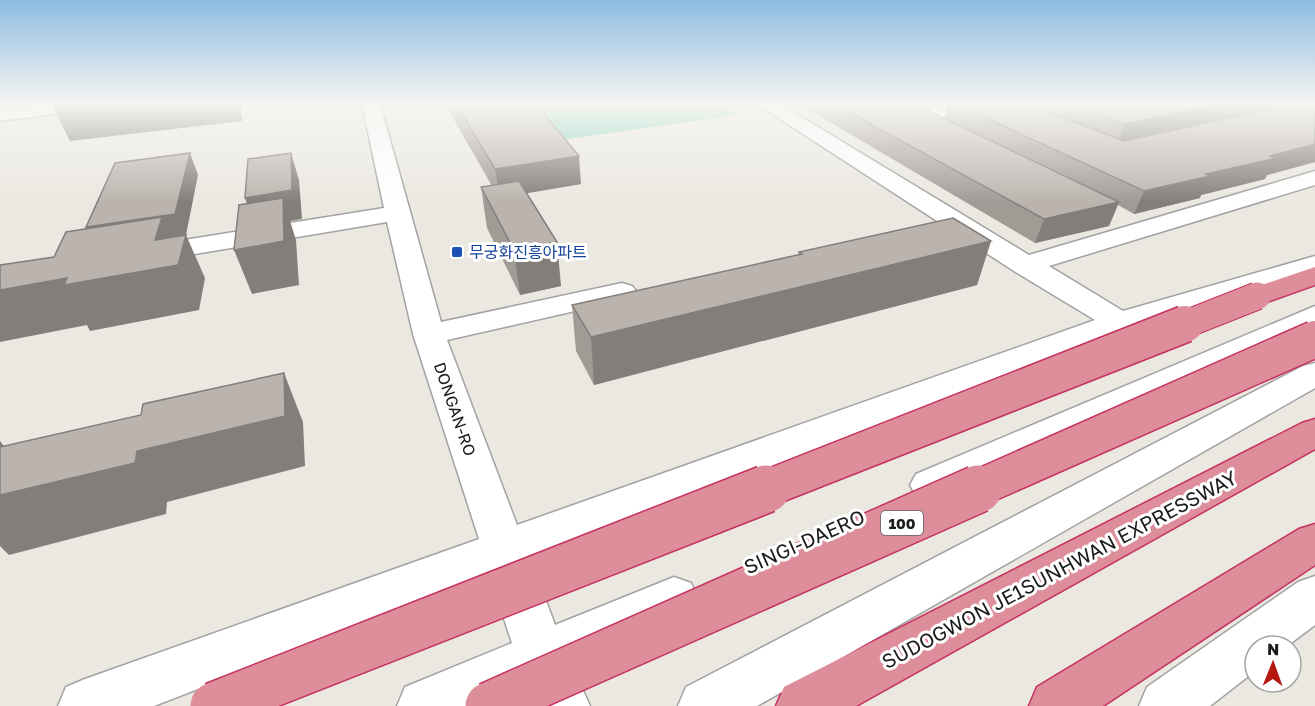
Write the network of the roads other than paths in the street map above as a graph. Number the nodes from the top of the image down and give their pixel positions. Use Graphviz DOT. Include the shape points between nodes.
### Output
graph roads {
  1 [pos="379,137"];
  2 [pos="791,137"];
  3 [pos="818,137"];
  4 [pos="1315,178"];
  5 [pos="397,213"];
  6 [pos="1113,215"];
  7 [pos="1144,231"];
  8 [pos="123,258"];
  9 [pos="1315,264"];
  10 [pos="1024,265"];
  11 [pos="1315,275"];
  12 [pos="622,292"];
  13 [pos="1044,302"];
  14 [pos="1315,315"];
  15 [pos="1119,322"];
  16 [pos="429,334"];
  17 [pos="1315,339"];
  18 [pos="1315,374"];
  19 [pos="1315,432"];
  20 [pos="1315,542"];
  21 [pos="503,549"];
  22 [pos="1315,597"];
  23 [pos="541,655"];
  24 [pos="85,706"];
  25 [pos="214,706"];
  26 [pos="424,706"];
  27 [pos="489,706"];
  28 [pos="563,706"];
  29 [pos="705,706"];
  30 [pos="803,706"];
  31 [pos="1056,706"];
  32 [pos="1166,706"];
  1 -- 5 [label="street, DONGAN-RO"];
  2 -- 13 [label="street"];
  3 -- 10 [label="street"];
  4 -- 7 [label="street"];
  5 -- 8 [label="street"];
  5 -- 16 [label="street, DONGAN-RO"];
  6 -- 7 [label="street"];
  7 -- 10 [label="street"];
  9 -- 15 [label="street"];
  10 -- 15 [label="street"];
  11 -- 25 [label="highway, bridge"];
  12 -- 16 [label="street"];
  14 -- 23 [label="street, SINGI-DAERO"];
  15 -- 21 [label="street"];
  16 -- 21 [label="street, DONGAN-RO"];
  17 -- 27 [label="highway, 100, bridge"];
  18 -- 29 [label="street"];
  19 -- 30 [label="highway, SUDOGWON JE1SUNHWAN EXPRESSWAY"];
  20 -- 31 [label="highway"];
  21 -- 23 [label="street, DONGAN-RO"];
  21 -- 24 [label="street"];
  22 -- 32 [label="street"];
  23 -- 26 [label="street, SINGI-DAERO"];
  23 -- 28 [label="street, DONGAN-RO"];
}
